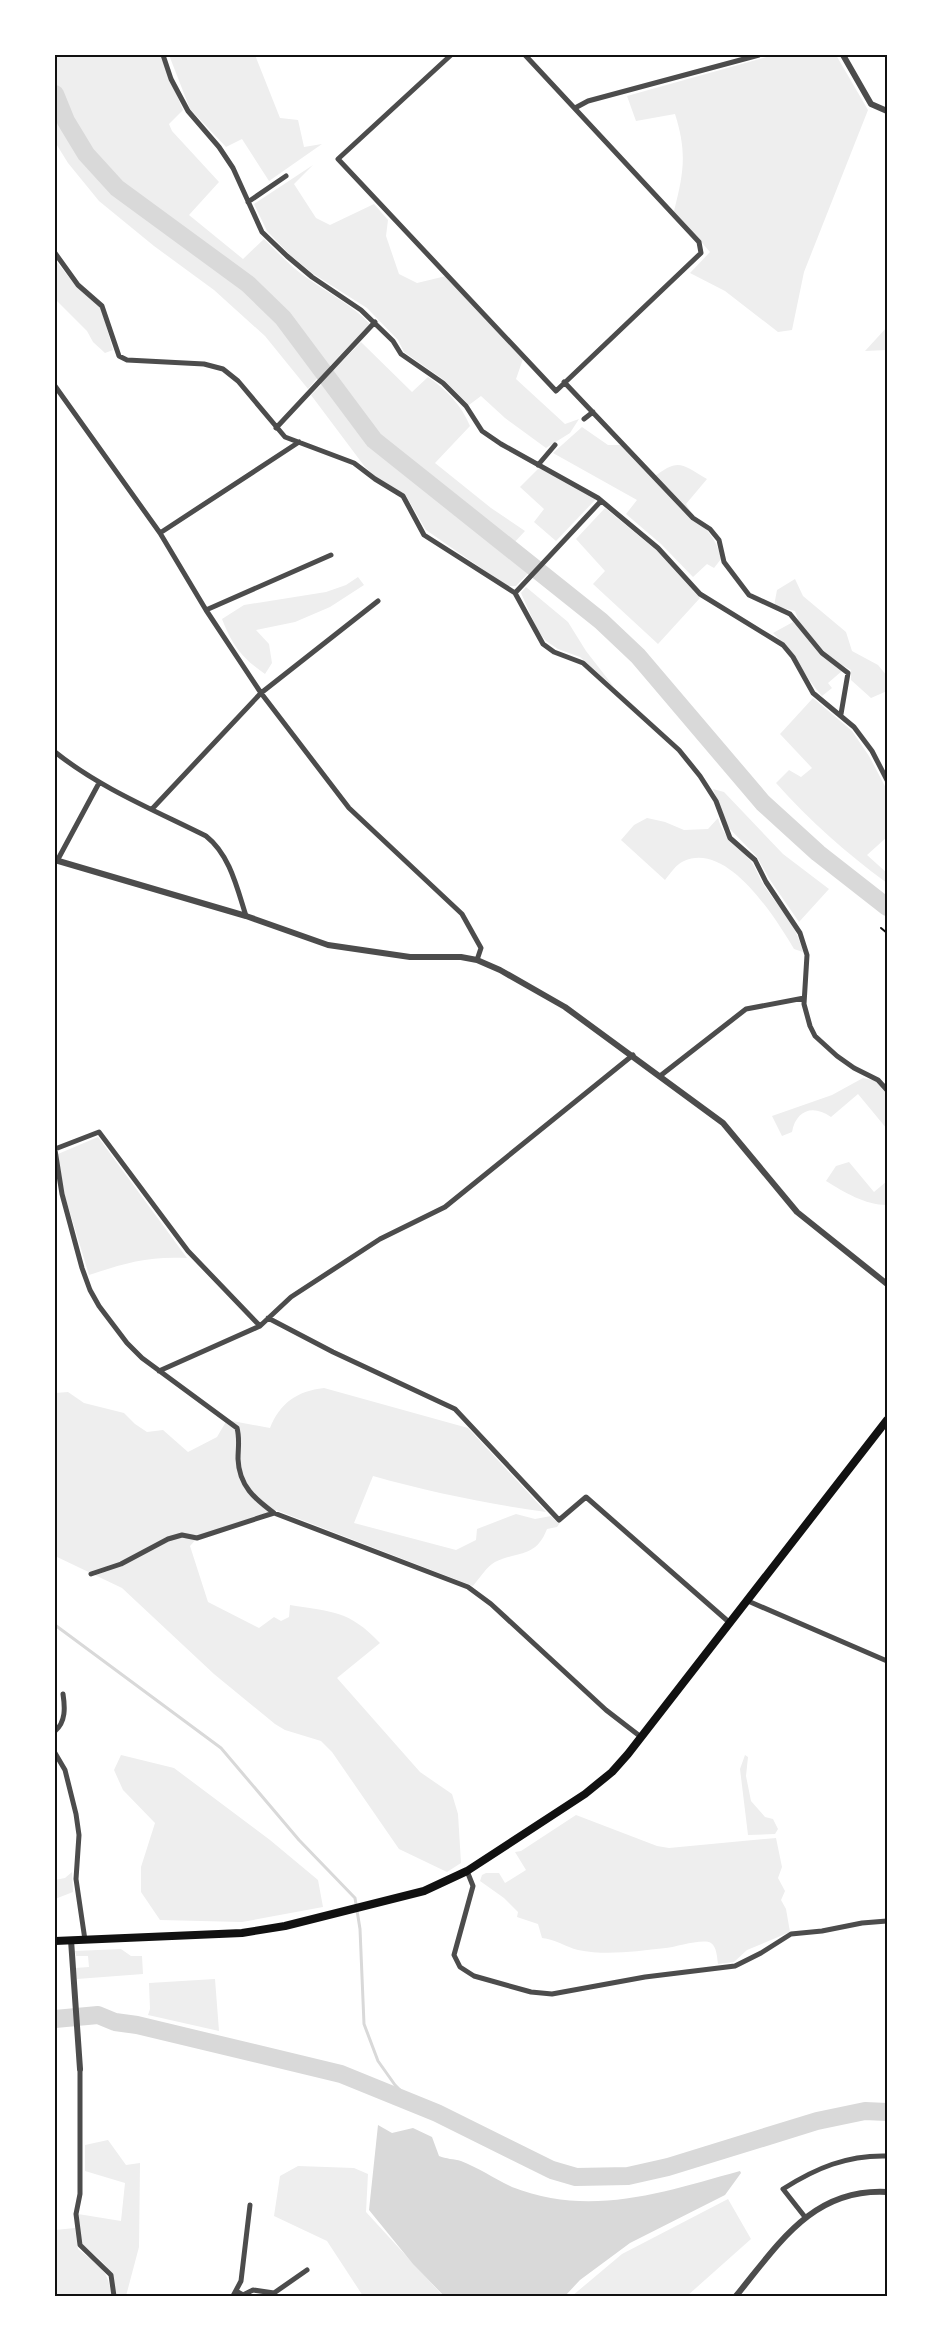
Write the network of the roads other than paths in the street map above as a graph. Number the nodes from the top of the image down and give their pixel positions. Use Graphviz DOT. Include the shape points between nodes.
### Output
graph roads {
  1 [pos="163,55"];
  2 [pos="450,55"];
  3 [pos="525,55"];
  4 [pos="760,55"];
  5 [pos="843,55"];
  6 [pos="575,108"];
  7 [pos="887,111"];
  8 [pos="286,176"];
  9 [pos="248,202"];
  10 [pos="55,253"];
  11 [pos="375,322"];
  12 [pos="564,382"];
  13 [pos="55,386"];
  14 [pos="593,412"];
  15 [pos="584,419"];
  16 [pos="276,428"];
  17 [pos="299,442"];
  18 [pos="556,445"];
  19 [pos="538,465"];
  20 [pos="601,500"];
  21 [pos="160,533"];
  22 [pos="330,555"];
  23 [pos="515,593"];
  24 [pos="378,601"];
  25 [pos="206,610"];
  26 [pos="261,693"];
  27 [pos="841,714"];
  28 [pos="55,752"];
  29 [pos="887,780"];
  30 [pos="99,783"];
  31 [pos="152,809"];
  32 [pos="56,860"];
  33 [pos="246,916"];
  34 [pos="477,960"];
  35 [pos="804,998"];
  36 [pos="633,1055"];
  37 [pos="660,1076"];
  38 [pos="887,1090"];
  39 [pos="55,1150"];
  40 [pos="887,1284"];
  41 [pos="268,1318"];
  42 [pos="260,1326"];
  43 [pos="159,1371"];
  44 [pos="887,1420"];
  45 [pos="274,1513"];
  46 [pos="91,1574"];
  47 [pos="748,1601"];
  48 [pos="730,1623"];
  49 [pos="887,1662"];
  50 [pos="63,1694"];
  51 [pos="55,1731"];
  52 [pos="642,1737"];
  53 [pos="55,1754"];
  54 [pos="468,1871"];
  55 [pos="887,1921"];
  56 [pos="71,1940"];
  57 [pos="85,1940"];
  58 [pos="55,1941"];
  59 [pos="80,2069"];
  60 [pos="887,2156"];
  61 [pos="887,2192"];
  62 [pos="250,2205"];
  63 [pos="805,2217"];
  64 [pos="307,2270"];
  65 [pos="234,2293"];
  66 [pos="114,2296"];
  67 [pos="736,2296"];
  1 -- 9 [label="street" via="188,111 233,168"];
  2 -- 12 [label="street" via="338,159 556,391"];
  3 -- 6 [label="street"];
  4 -- 6 [label="street" via="588,101"];
  5 -- 7 [label="street" via="871,104"];
  6 -- 12 [label="street" via="699,242 701,253"];
  8 -- 9 [label="street"];
  9 -- 11 [label="street" via="262,232 286,256"];
  10 -- 16 [label="street" via="78,285 102,306 119,356 127,360 204,364 223,369 238,381"];
  11 -- 16 [label="street"];
  11 -- 19 [label="street" via="402,354 443,383 466,406 482,431"];
  12 -- 14 [label="street"];
  13 -- 21 [label="street"];
  14 -- 15 [label="street"];
  14 -- 27 [label="street" via="693,518 710,529 719,540 724,562 749,595 790,614 822,653 848,673"];
  16 -- 17 [label="street"];
  17 -- 21 [label="street"];
  17 -- 23 [label="street" via="354,463 403,496 424,535"];
  18 -- 19 [label="street"];
  19 -- 20 [label="street"];
  20 -- 23 [label="street"];
  20 -- 27 [label="street" via="658,548 700,594 783,645 813,693"];
  21 -- 25 [label="street"];
  22 -- 25 [label="street"];
  23 -- 35 [label="street" via="543,644 554,652 583,663 679,750 700,776 716,801 730,838 755,860 800,933 807,955"];
  24 -- 26 [label="street"];
  25 -- 26 [label="street"];
  26 -- 31 [label="street"];
  26 -- 34 [label="street" via="349,808 462,914 481,948"];
  27 -- 29 [label="street" via="872,751"];
  28 -- 30 [label="street"];
  30 -- 31 [label="street"];
  30 -- 32 [label="street"];
  31 -- 33 [label="street" via="216,844 234,880"];
  32 -- 33 [label="street"];
  33 -- 34 [label="street" via="328,945 410,957"];
  34 -- 36 [label="street" via="536,989"];
  35 -- 37 [label="street" via="746,1009"];
  35 -- 38 [label="street" via="815,1036 837,1056 878,1080"];
  36 -- 37 [label="street"];
  36 -- 41 [label="street" via="445,1207 380,1239 291,1297"];
  37 -- 40 [label="street" via="722,1123 797,1212"];
  39 -- 42 [label="street" via="99,1132 188,1251"];
  39 -- 43 [label="street" via="62,1194 90,1290 127,1343"];
  41 -- 42 [label="street"];
  41 -- 48 [label="street" via="455,1409 559,1520 586,1497"];
  42 -- 43 [label="street"];
  43 -- 45 [label="street" via="237,1428 238,1462 243,1480 250,1495"];
  44 -- 47 [label="main road"];
  45 -- 46 [label="street" via="197,1538 182,1535 168,1539 121,1564"];
  45 -- 52 [label="street" via="468,1587 491,1604 606,1710"];
  47 -- 48 [label="main road"];
  47 -- 49 [label="street"];
  48 -- 52 [label="main road"];
  50 -- 51 [label="street" via="66,1709"];
  52 -- 54 [label="main road" via="612,1772 585,1794"];
  53 -- 57 [label="street" via="65,1770 76,1814 79,1835 76,1880"];
  54 -- 55 [label="street" via="473,1886 454,1956 460,1967 474,1976 531,1992 552,1994 645,1976 735,1966 791,1934"];
  54 -- 57 [label="main road" via="424,1891 286,1926 242,1933"];
  56 -- 57 [label="main road"];
  56 -- 58 [label="main road"];
  56 -- 59 [label="street"];
  59 -- 66 [label="street" via="80,2194 76,2214 80,2245 111,2275"];
  60 -- 63 [label="street" via="865,2155 832,2162 783,2189"];
  61 -- 63 [label="street" via="867,2192 842,2198"];
  62 -- 65 [label="street" via="241,2281"];
  63 -- 67 [label="street"];
  64 -- 65 [label="street" via="274,2293 253,2290 243,2295"];
}
